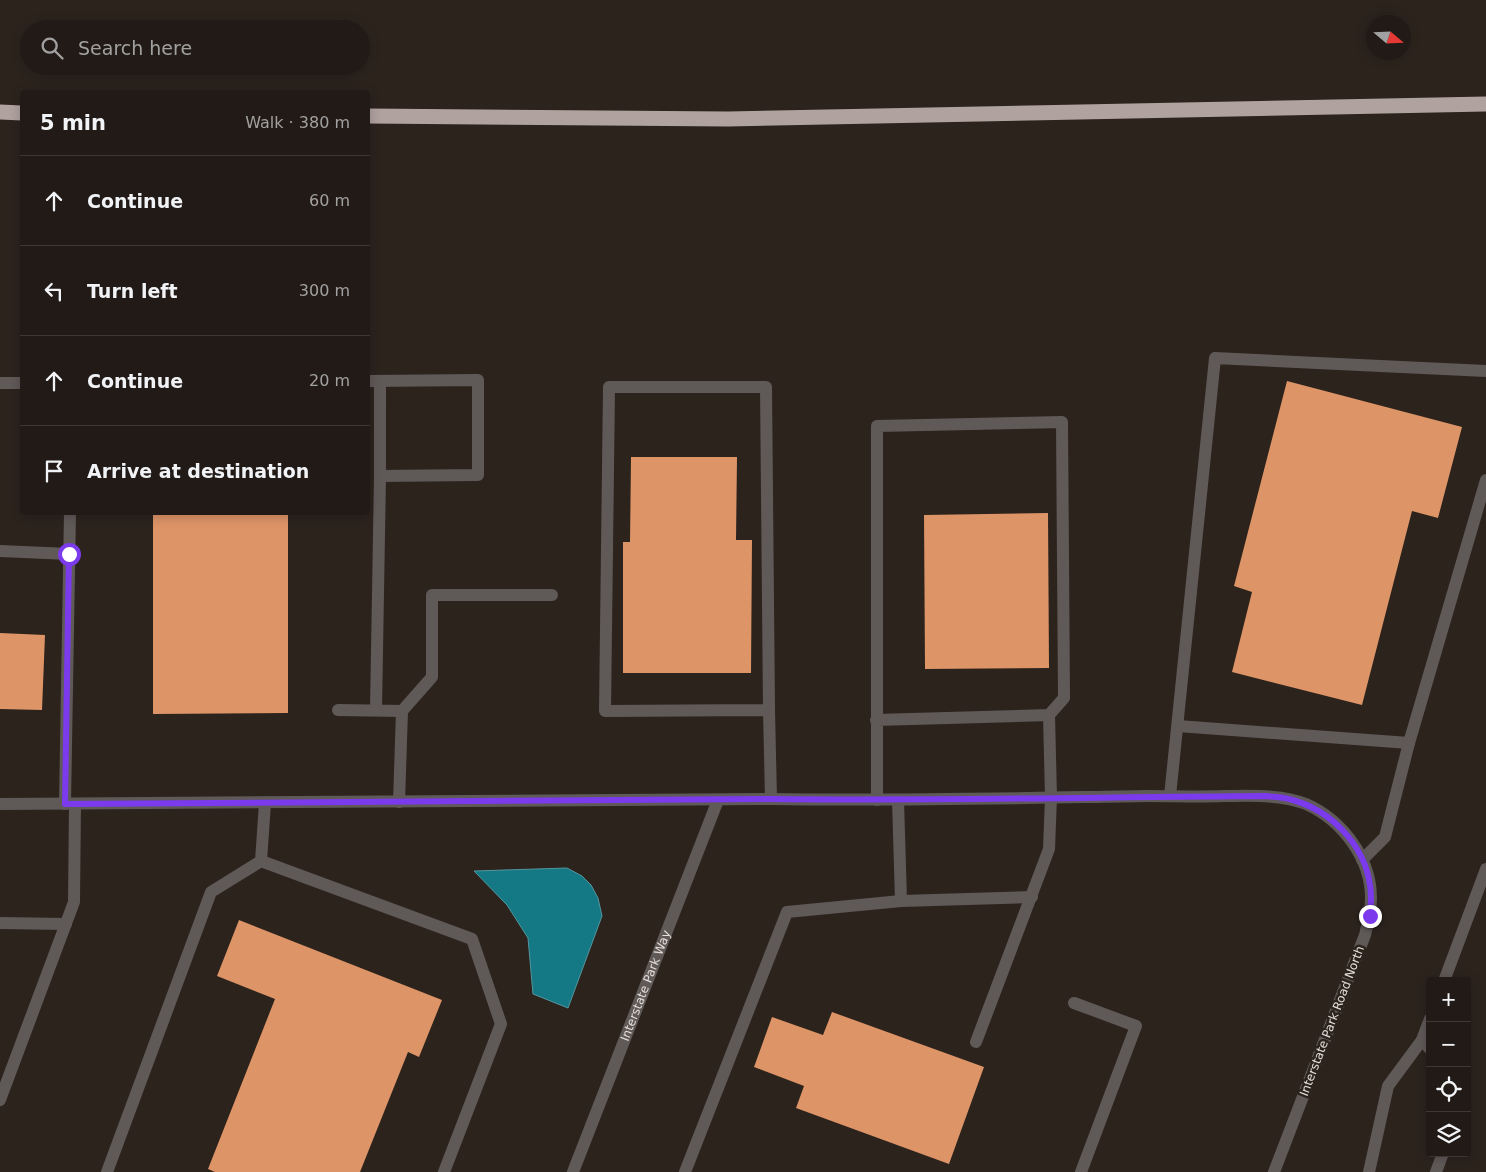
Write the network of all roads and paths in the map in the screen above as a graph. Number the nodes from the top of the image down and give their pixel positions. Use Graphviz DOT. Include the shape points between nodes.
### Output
graph roads {
  1 [pos="1486,104"];
  2 [pos="0,112"];
  3 [pos="20,112"];
  4 [pos="370,116"];
  5 [pos="1486,371"];
  6 [pos="374,381"];
  7 [pos="0,383"];
  8 [pos="20,383"];
  9 [pos="380,476"];
  10 [pos="1486,480"];
  11 [pos="70,515"];
  12 [pos="0,551"];
  13 [pos="69,554"];
  14 [pos="552,595"];
  15 [pos="338,710"];
  16 [pos="376,710"];
  17 [pos="769,710"];
  18 [pos="402,711"];
  19 [pos="1049,715"];
  20 [pos="876,720"];
  21 [pos="1178,726"];
  22 [pos="1409,743"];
  23 [pos="1170,796"];
  24 [pos="1051,797"];
  25 [pos="772,799"];
  26 [pos="718,800"];
  27 [pos="877,800"];
  28 [pos="898,800"];
  29 [pos="399,802"];
  30 [pos="266,803"];
  31 [pos="0,804"];
  32 [pos="70,804"];
  33 [pos="1362,860"];
  34 [pos="261,861"];
  35 [pos="1486,870"];
  36 [pos="1032,897"];
  37 [pos="901,901"];
  38 [pos="0,923"];
  39 [pos="66,924"];
  40 [pos="1446,977"];
  41 [pos="1074,1003"];
  42 [pos="976,1042"];
  43 [pos="1426,1045"];
  44 [pos="0,1100"];
  45 [pos="1442,1157"];
  46 [pos="107,1172"];
  47 [pos="444,1172"];
  48 [pos="574,1172"];
  49 [pos="685,1172"];
  50 [pos="1081,1172"];
  51 [pos="1274,1172"];
  52 [pos="1369,1172"];
  53 [pos="1436,1172"];
  1 -- 4 [label="highway" via="728,119"];
  2 -- 3 [label="highway"];
  5 -- 21 [label="street" via="1215,358"];
  6 -- 9 [label="street"];
  6 -- 9 [label="street" via="478,380 478,475"];
  7 -- 8 [label="street"];
  9 -- 16 [label="street"];
  10 -- 22 [label="street"];
  11 -- 13 [label="street"];
  12 -- 13 [label="street"];
  13 -- 32 [label="street"];
  14 -- 18 [label="street" via="432,596 432,676"];
  15 -- 16 [label="street"];
  16 -- 18 [label="street"];
  17 -- 17 [label="street" via="766,387 609,387 605,711"];
  17 -- 25 [label="street"];
  18 -- 29 [label="street"];
  19 -- 20 [label="street"];
  19 -- 20 [label="street" via="1064,698 1062,422 877,426"];
  19 -- 24 [label="street"];
  20 -- 27 [label="street"];
  21 -- 22 [label="street"];
  21 -- 23 [label="street"];
  22 -- 33 [label="street" via="1385,837"];
  23 -- 24 [label="street, Interstate Park Road North"];
  23 -- 33 [label="street, Interstate Park Road North" via="1266,796 1306,804 1339,826"];
  24 -- 28 [label="street, Interstate Park Road North"];
  24 -- 36 [label="street" via="1049,849"];
  25 -- 26 [label="street, Interstate Park Road North"];
  25 -- 27 [label="street, Interstate Park Road North"];
  26 -- 29 [label="street, Interstate Park Road North"];
  26 -- 48 [label="street, Interstate Park Way"];
  27 -- 28 [label="street, Interstate Park Road North"];
  28 -- 37 [label="street"];
  29 -- 30 [label="street, Interstate Park Road North"];
  30 -- 32 [label="street, Interstate Park Road North"];
  30 -- 34 [label="street"];
  31 -- 32 [label="street, Interstate Park Road North"];
  32 -- 39 [label="street" via="74,902"];
  33 -- 51 [label="street, Interstate Park Road North" via="1371,896 1365,935"];
  34 -- 46 [label="street" via="211,892"];
  34 -- 47 [label="street" via="472,939 501,1024"];
  35 -- 40 [label="street"];
  36 -- 37 [label="street"];
  36 -- 42 [label="street"];
  37 -- 49 [label="street" via="787,912"];
  38 -- 39 [label="street"];
  39 -- 44 [label="street"];
  41 -- 50 [label="street" via="1136,1026"];
  43 -- 52 [label="street" via="1388,1086"];
  45 -- 53 [label="street"];
}
